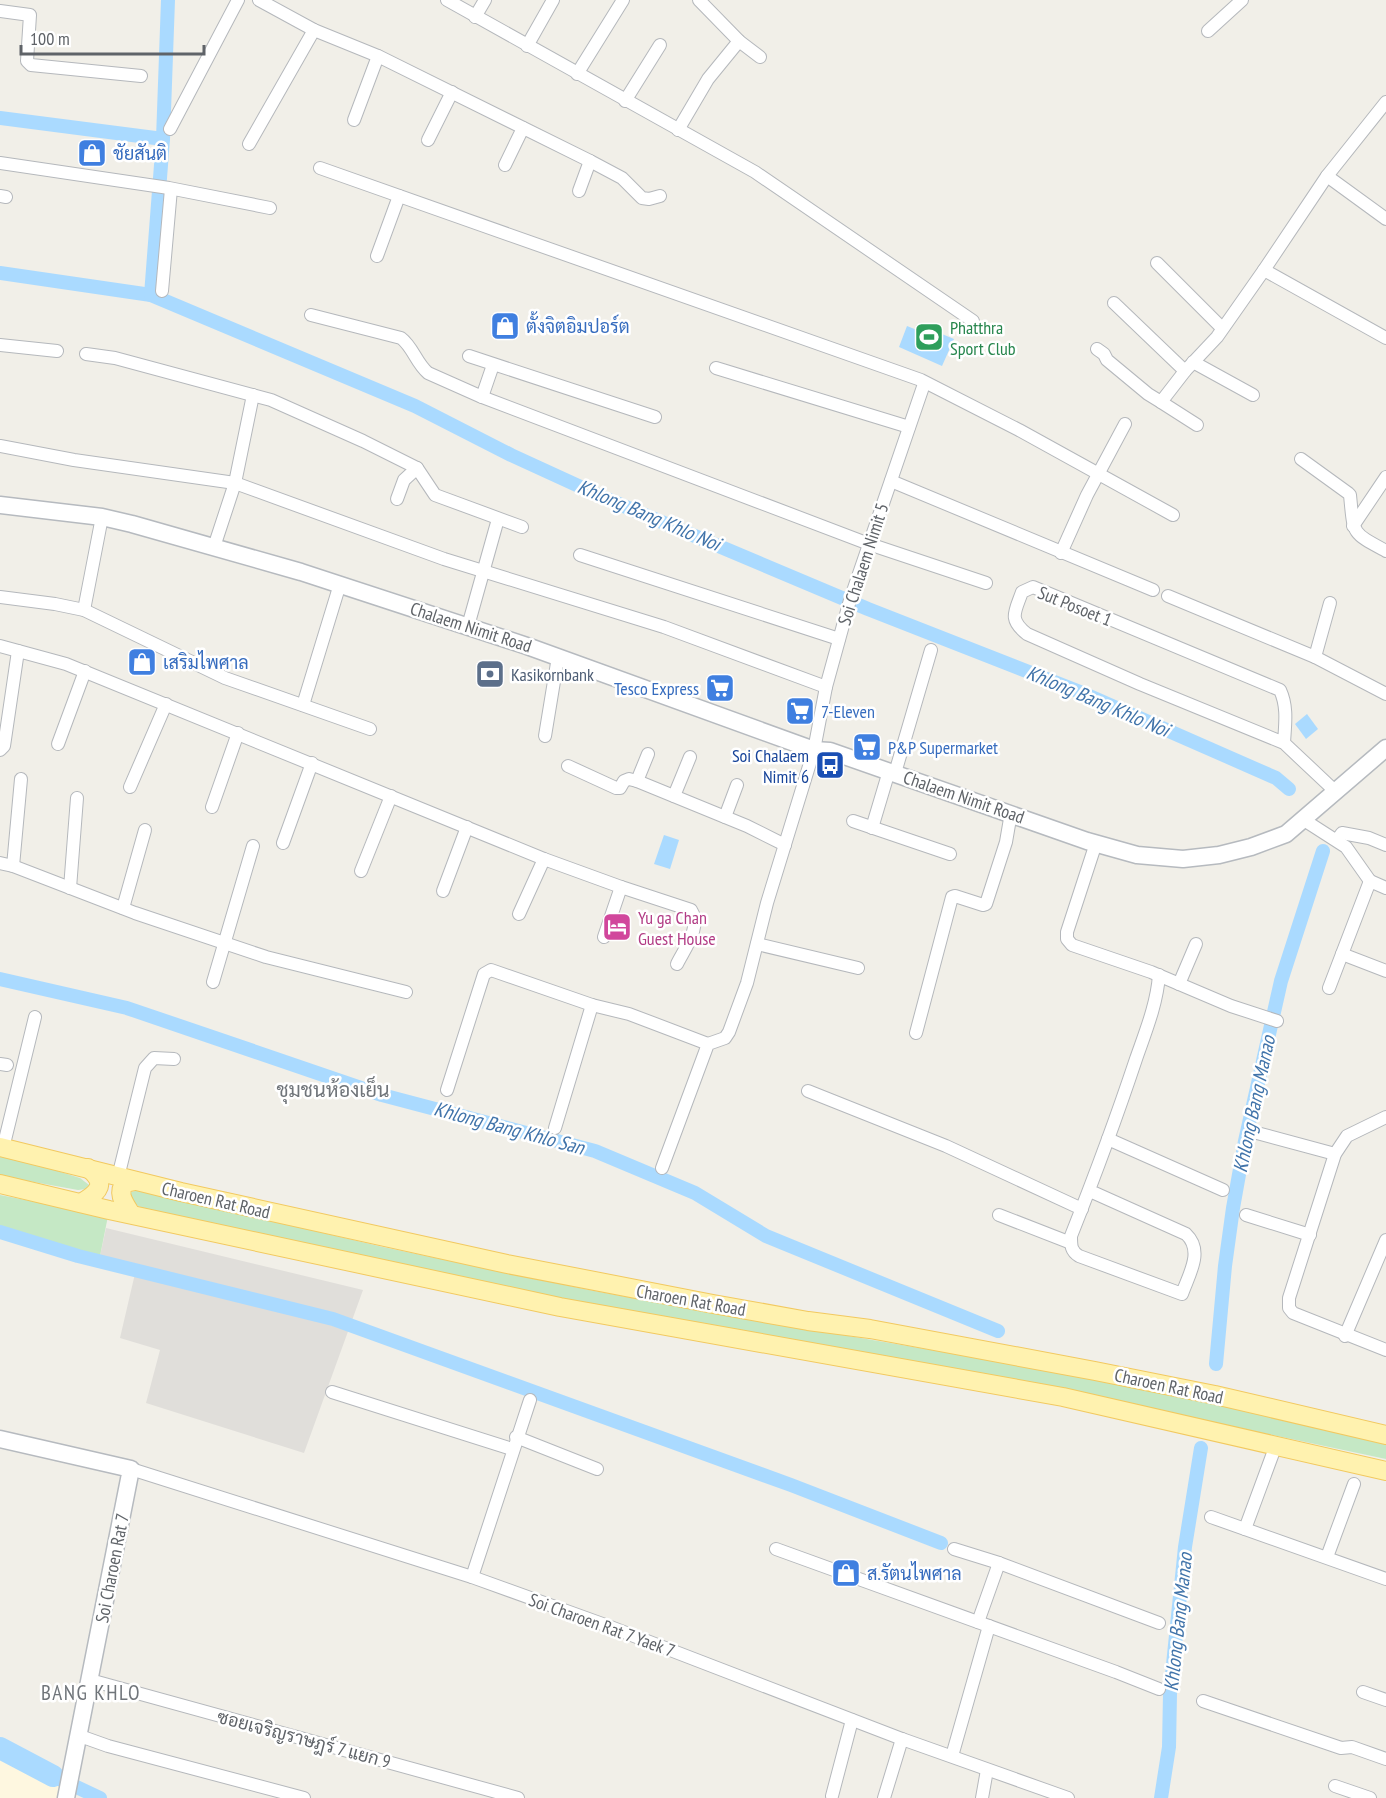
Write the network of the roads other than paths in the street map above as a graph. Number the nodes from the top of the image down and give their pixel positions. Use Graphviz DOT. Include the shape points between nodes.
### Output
graph roads {
  1 [pos="238,0"];
  2 [pos="259,0"];
  3 [pos="447,0"];
  4 [pos="485,0"];
  5 [pos="553,0"];
  6 [pos="623,0"];
  7 [pos="699,0"];
  8 [pos="1242,0"];
  9 [pos="0,11"];
  10 [pos="475,17"];
  11 [pos="314,30"];
  12 [pos="1208,31"];
  13 [pos="739,41"];
  14 [pos="660,45"];
  15 [pos="527,46"];
  16 [pos="378,56"];
  17 [pos="760,57"];
  18 [pos="577,74"];
  19 [pos="141,76"];
  20 [pos="452,92"];
  21 [pos="625,101"];
  22 [pos="1386,102"];
  23 [pos="354,120"];
  24 [pos="524,128"];
  25 [pos="170,129"];
  26 [pos="678,130"];
  27 [pos="428,140"];
  28 [pos="249,144"];
  29 [pos="590,161"];
  30 [pos="0,162"];
  31 [pos="505,165"];
  32 [pos="320,168"];
  33 [pos="1327,176"];
  34 [pos="170,188"];
  35 [pos="579,191"];
  36 [pos="399,196"];
  37 [pos="660,196"];
  38 [pos="270,208"];
  39 [pos="1386,219"];
  40 [pos="377,256"];
  41 [pos="1157,263"];
  42 [pos="1264,270"];
  43 [pos="162,291"];
  44 [pos="1114,303"];
  45 [pos="311,315"];
  46 [pos="973,321"];
  47 [pos="1222,328"];
  48 [pos="1386,338"];
  49 [pos="0,345"];
  50 [pos="1097,349"];
  51 [pos="57,351"];
  52 [pos="86,354"];
  53 [pos="469,356"];
  54 [pos="493,365"];
  55 [pos="1189,366"];
  56 [pos="716,368"];
  57 [pos="923,382"];
  58 [pos="253,395"];
  59 [pos="1253,395"];
  60 [pos="482,397"];
  61 [pos="1161,402"];
  62 [pos="655,417"];
  63 [pos="1125,424"];
  64 [pos="1197,425"];
  65 [pos="909,427"];
  66 [pos="0,446"];
  67 [pos="1301,459"];
  68 [pos="417,468"];
  69 [pos="1098,473"];
  70 [pos="1386,477"];
  71 [pos="891,481"];
  72 [pos="235,483"];
  73 [pos="397,499"];
  74 [pos="0,505"];
  75 [pos="1173,515"];
  76 [pos="102,518"];
  77 [pos="498,519"];
  78 [pos="1353,526"];
  79 [pos="522,527"];
  80 [pos="869,544"];
  81 [pos="214,547"];
  82 [pos="1386,551"];
  83 [pos="1061,553"];
  84 [pos="580,555"];
  85 [pos="484,572"];
  86 [pos="986,583"];
  87 [pos="340,584"];
  88 [pos="1153,590"];
  89 [pos="1168,596"];
  90 [pos="0,597"];
  91 [pos="1330,603"];
  92 [pos="84,610"];
  93 [pos="468,626"];
  94 [pos="839,639"];
  95 [pos="0,646"];
  96 [pos="931,650"];
  97 [pos="18,651"];
  98 [pos="558,657"];
  99 [pos="1315,657"];
  100 [pos="85,671"];
  101 [pos="826,687"];
  102 [pos="1386,694"];
  103 [pos="166,704"];
  104 [pos="303,705"];
  105 [pos="370,729"];
  106 [pos="238,734"];
  107 [pos="545,736"];
  108 [pos="1284,743"];
  109 [pos="58,744"];
  110 [pos="1386,748"];
  111 [pos="0,750"];
  112 [pos="814,750"];
  113 [pos="648,754"];
  114 [pos="690,757"];
  115 [pos="312,763"];
  116 [pos="568,766"];
  117 [pos="892,772"];
  118 [pos="21,779"];
  119 [pos="637,781"];
  120 [pos="737,785"];
  121 [pos="130,787"];
  122 [pos="1336,792"];
  123 [pos="392,796"];
  124 [pos="674,796"];
  125 [pos="76,798"];
  126 [pos="212,807"];
  127 [pos="1011,813"];
  128 [pos="725,817"];
  129 [pos="1305,820"];
  130 [pos="853,821"];
  131 [pos="467,827"];
  132 [pos="872,828"];
  133 [pos="145,830"];
  134 [pos="1336,840"];
  135 [pos="283,843"];
  136 [pos="1096,843"];
  137 [pos="785,845"];
  138 [pos="1386,845"];
  139 [pos="254,846"];
  140 [pos="950,854"];
  141 [pos="544,860"];
  142 [pos="0,863"];
  143 [pos="13,866"];
  144 [pos="361,871"];
  145 [pos="1370,881"];
  146 [pos="621,887"];
  147 [pos="70,888"];
  148 [pos="1386,888"];
  149 [pos="443,891"];
  150 [pos="123,909"];
  151 [pos="519,914"];
  152 [pos="604,937"];
  153 [pos="224,942"];
  154 [pos="757,944"];
  155 [pos="1196,944"];
  156 [pos="1342,954"];
  157 [pos="677,964"];
  158 [pos="858,968"];
  159 [pos="1386,971"];
  160 [pos="1159,975"];
  161 [pos="213,982"];
  162 [pos="1179,984"];
  163 [pos="1329,988"];
  164 [pos="406,992"];
  165 [pos="592,1005"];
  166 [pos="34,1017"];
  167 [pos="1277,1021"];
  168 [pos="916,1033"];
  169 [pos="708,1044"];
  170 [pos="174,1059"];
  171 [pos="447,1090"];
  172 [pos="808,1091"];
  173 [pos="1386,1117"];
  174 [pos="555,1128"];
  175 [pos="1257,1133"];
  176 [pos="1108,1139"];
  177 [pos="2,1147"];
  178 [pos="1335,1154"];
  179 [pos="88,1168"];
  180 [pos="662,1168"];
  181 [pos="126,1179"];
  182 [pos="0,1184"];
  183 [pos="1223,1190"];
  184 [pos="1090,1191"];
  185 [pos="81,1203"];
  186 [pos="1082,1209"];
  187 [pos="131,1214"];
  188 [pos="999,1215"];
  189 [pos="1246,1215"];
  190 [pos="1310,1235"];
  191 [pos="1386,1240"];
  192 [pos="1071,1243"];
  193 [pos="1345,1336"];
  194 [pos="1386,1350"];
  195 [pos="332,1392"];
  196 [pos="530,1400"];
  197 [pos="1386,1435"];
  198 [pos="0,1439"];
  199 [pos="514,1443"];
  200 [pos="1276,1445"];
  201 [pos="131,1469"];
  202 [pos="597,1469"];
  203 [pos="1386,1471"];
  204 [pos="1354,1484"];
  205 [pos="1211,1517"];
  206 [pos="1245,1529"];
  207 [pos="777,1549"];
  208 [pos="954,1549"];
  209 [pos="1327,1557"];
  210 [pos="999,1563"];
  211 [pos="472,1576"];
  212 [pos="1386,1579"];
  213 [pos="1159,1623"];
  214 [pos="984,1624"];
  215 [pos="90,1680"];
  216 [pos="1159,1689"];
  217 [pos="1363,1692"];
  218 [pos="1386,1700"];
  219 [pos="1203,1701"];
  220 [pos="852,1720"];
  221 [pos="80,1736"];
  222 [pos="902,1739"];
  223 [pos="952,1756"];
  224 [pos="1386,1759"];
  225 [pos="987,1770"];
  226 [pos="1335,1786"];
  227 [pos="68,1790"];
  228 [pos="831,1796"];
  229 [pos="304,1798"];
  230 [pos="518,1798"];
  231 [pos="884,1798"];
  232 [pos="982,1798"];
  233 [pos="1068,1798"];
  234 [pos="1370,1798"];
  1 -- 25 [label="street"];
  2 -- 11 [label="street"];
  3 -- 10 [label="street"];
  4 -- 10 [label="street"];
  5 -- 15 [label="street"];
  6 -- 18 [label="street"];
  7 -- 13 [label="street"];
  8 -- 12 [label="street"];
  9 -- 19 [label="street" via="30,15 27,61 31,64"];
  10 -- 15 [label="street"];
  11 -- 16 [label="street"];
  11 -- 28 [label="street"];
  13 -- 17 [label="street"];
  13 -- 26 [label="street" via="708,79"];
  14 -- 21 [label="street"];
  15 -- 18 [label="street"];
  16 -- 20 [label="street"];
  16 -- 23 [label="street"];
  18 -- 21 [label="street"];
  20 -- 24 [label="street"];
  20 -- 27 [label="street"];
  21 -- 26 [label="street"];
  22 -- 33 [label="street"];
  24 -- 29 [label="street"];
  24 -- 31 [label="street"];
  26 -- 46 [label="street" via="755,172"];
  29 -- 35 [label="street"];
  29 -- 37 [label="street" via="622,178 642,198"];
  30 -- 34 [label="street"];
  32 -- 36 [label="street"];
  33 -- 39 [label="street"];
  33 -- 42 [label="street"];
  34 -- 38 [label="street"];
  34 -- 43 [label="street"];
  36 -- 40 [label="street"];
  36 -- 57 [label="street"];
  41 -- 47 [label="street"];
  42 -- 47 [label="street"];
  42 -- 48 [label="street"];
  44 -- 55 [label="street"];
  45 -- 60 [label="street" via="401,338 428,373"];
  47 -- 55 [label="street"];
  49 -- 51 [label="street"];
  50 -- 61 [label="street"];
  52 -- 58 [label="street" via="115,358"];
  53 -- 54 [label="street"];
  54 -- 60 [label="street"];
  54 -- 62 [label="street"];
  55 -- 59 [label="street"];
  55 -- 61 [label="street"];
  56 -- 65 [label="street"];
  57 -- 65 [label="street, Soi Chalaem Nimit 5"];
  57 -- 69 [label="street"];
  58 -- 68 [label="street"];
  58 -- 72 [label="street"];
  60 -- 80 [label="street"];
  61 -- 64 [label="street"];
  63 -- 69 [label="street"];
  65 -- 71 [label="street, Soi Chalaem Nimit 5"];
  66 -- 72 [label="street"];
  67 -- 78 [label="street" via="1350,495"];
  68 -- 73 [label="street" via="404,480"];
  68 -- 77 [label="street" via="435,495"];
  69 -- 75 [label="street"];
  69 -- 83 [label="street"];
  70 -- 78 [label="street"];
  71 -- 80 [label="street, Soi Chalaem Nimit 5"];
  71 -- 83 [label="street"];
  72 -- 81 [label="street"];
  72 -- 85 [label="street"];
  74 -- 76 [label="street, Chalaem Nimit Road"];
  76 -- 81 [label="street, Chalaem Nimit Road"];
  76 -- 92 [label="street"];
  77 -- 79 [label="street"];
  77 -- 85 [label="street"];
  78 -- 82 [label="street" via="1358,536"];
  80 -- 86 [label="street"];
  80 -- 94 [label="street, Soi Chalaem Nimit 5"];
  81 -- 87 [label="street, Chalaem Nimit Road"];
  83 -- 88 [label="street"];
  84 -- 94 [label="street"];
  85 -- 93 [label="street"];
  85 -- 101 [label="street" via="664,627"];
  87 -- 93 [label="street, Chalaem Nimit Road"];
  87 -- 104 [label="street"];
  89 -- 99 [label="street"];
  90 -- 92 [label="street"];
  91 -- 99 [label="street"];
  92 -- 104 [label="street" via="225,678"];
  93 -- 98 [label="street, Chalaem Nimit Road"];
  94 -- 101 [label="street, Soi Chalaem Nimit 5"];
  95 -- 97 [label="street"];
  96 -- 117 [label="street"];
  97 -- 100 [label="street"];
  97 -- 111 [label="street" via="4,746"];
  98 -- 107 [label="street"];
  98 -- 112 [label="street, Chalaem Nimit Road"];
  99 -- 102 [label="street"];
  100 -- 103 [label="street"];
  100 -- 109 [label="street"];
  101 -- 112 [label="street, Soi Chalaem Nimit 5"];
  103 -- 106 [label="street"];
  103 -- 121 [label="street"];
  104 -- 105 [label="street"];
  106 -- 115 [label="street"];
  106 -- 126 [label="street"];
  108 -- 108 [label="street, Sut Posoet 1" via="1027,634 1015,623 1014,615 1022,592 1033,587 1280,690 1286,712"];
  108 -- 122 [label="street, Sut Posoet 1"];
  110 -- 122 [label="street, Chalaem Nimit Road"];
  112 -- 117 [label="street, Chalaem Nimit Road" via="830,751"];
  112 -- 137 [label="street"];
  113 -- 119 [label="street"];
  114 -- 124 [label="street"];
  115 -- 123 [label="street"];
  115 -- 135 [label="street"];
  116 -- 119 [label="street" via="616,788 629,779"];
  117 -- 127 [label="street, Chalaem Nimit Road"];
  117 -- 132 [label="street"];
  118 -- 143 [label="street"];
  119 -- 124 [label="street"];
  120 -- 128 [label="street"];
  122 -- 129 [label="street, Chalaem Nimit Road"];
  123 -- 131 [label="street"];
  123 -- 144 [label="street"];
  124 -- 128 [label="street"];
  125 -- 147 [label="street"];
  127 -- 136 [label="street, Chalaem Nimit Road"];
  127 -- 168 [label="street" via="986,904 952,897"];
  128 -- 137 [label="street"];
  129 -- 134 [label="street"];
  129 -- 136 [label="street, Chalaem Nimit Road" via="1278,839 1219,855 1183,859 1137,855"];
  130 -- 132 [label="street"];
  131 -- 141 [label="street"];
  131 -- 149 [label="street"];
  132 -- 140 [label="street"];
  133 -- 150 [label="street"];
  134 -- 138 [label="street" via="1342,833"];
  134 -- 145 [label="street" via="1346,847"];
  136 -- 160 [label="street" via="1067,939 1072,945"];
  137 -- 154 [label="street"];
  139 -- 153 [label="street"];
  141 -- 146 [label="street"];
  141 -- 151 [label="street"];
  142 -- 143 [label="street"];
  143 -- 147 [label="street"];
  145 -- 148 [label="street"];
  145 -- 156 [label="street"];
  146 -- 152 [label="street"];
  146 -- 157 [label="street" via="691,910 695,926"];
  147 -- 150 [label="street"];
  150 -- 153 [label="street"];
  153 -- 161 [label="street"];
  153 -- 164 [label="street" via="292,964"];
  154 -- 158 [label="street"];
  154 -- 169 [label="street" via="729,1032 725,1038"];
  155 -- 162 [label="street"];
  156 -- 159 [label="street"];
  156 -- 163 [label="street"];
  160 -- 162 [label="street"];
  160 -- 176 [label="street" via="1144,1034"];
  162 -- 167 [label="street"];
  165 -- 169 [label="street" via="629,1014"];
  165 -- 171 [label="street" via="491,969 484,974"];
  165 -- 174 [label="street"];
  166 -- 177 [label="street"];
  169 -- 180 [label="street"];
  170 -- 181 [label="street" via="154,1058 145,1068"];
  172 -- 186 [label="street" via="946,1146"];
  173 -- 178 [label="street" via="1347,1136"];
  175 -- 178 [label="street"];
  176 -- 183 [label="street"];
  176 -- 184 [label="street"];
  177 -- 179 [label="main road, Charoen Rat Road"];
  178 -- 190 [label="street"];
  179 -- 181 [label="main road, Charoen Rat Road"];
  179 -- 185 [label="main road" via="100,1181 93,1196"];
  181 -- 187 [label="main road" via="120,1194"];
  181 -- 197 [label="main road, Charoen Rat Road" via="518,1267 1095,1371"];
  182 -- 185 [label="main road, Charoen Rat Road"];
  184 -- 186 [label="street"];
  184 -- 192 [label="street" via="1192,1239 1196,1247 1194,1260 1182,1294 1079,1256"];
  185 -- 187 [label="main road, Charoen Rat Road"];
  186 -- 192 [label="street"];
  187 -- 200 [label="main road, Charoen Rat Road" via="560,1307 1063,1397"];
  188 -- 192 [label="street"];
  189 -- 190 [label="street"];
  190 -- 193 [label="street" via="1289,1308"];
  191 -- 193 [label="street"];
  193 -- 194 [label="street"];
  195 -- 199 [label="street"];
  196 -- 199 [label="street"];
  198 -- 201 [label="street"];
  199 -- 202 [label="street"];
  199 -- 211 [label="street"];
  200 -- 203 [label="main road, Charoen Rat Road"];
  200 -- 206 [label="street"];
  201 -- 211 [label="street, Soi Charoen Rat 7 Yaek 7"];
  201 -- 215 [label="street, Soi Charoen Rat 7"];
  204 -- 209 [label="street"];
  205 -- 206 [label="street"];
  206 -- 209 [label="street"];
  207 -- 214 [label="street"];
  208 -- 210 [label="street"];
  209 -- 212 [label="street"];
  210 -- 213 [label="street"];
  210 -- 214 [label="street"];
  211 -- 220 [label="street, Soi Charoen Rat 7 Yaek 7"];
  214 -- 216 [label="street"];
  214 -- 223 [label="street"];
  215 -- 221 [label="street, Soi Charoen Rat 7"];
  215 -- 230 [label="street, ซอยเจริญราษฎร์ 7 แยก 9"];
  217 -- 218 [label="street"];
  219 -- 224 [label="street" via="1341,1748 1352,1747"];
  220 -- 222 [label="street, Soi Charoen Rat 7 Yaek 7"];
  220 -- 228 [label="street"];
  221 -- 227 [label="street, Soi Charoen Rat 7"];
  221 -- 229 [label="street"];
  222 -- 223 [label="street, Soi Charoen Rat 7 Yaek 7"];
  222 -- 231 [label="street"];
  223 -- 225 [label="street, Soi Charoen Rat 7 Yaek 7"];
  225 -- 232 [label="street"];
  225 -- 233 [label="street, Soi Charoen Rat 7 Yaek 7"];
  226 -- 234 [label="street"];
}
